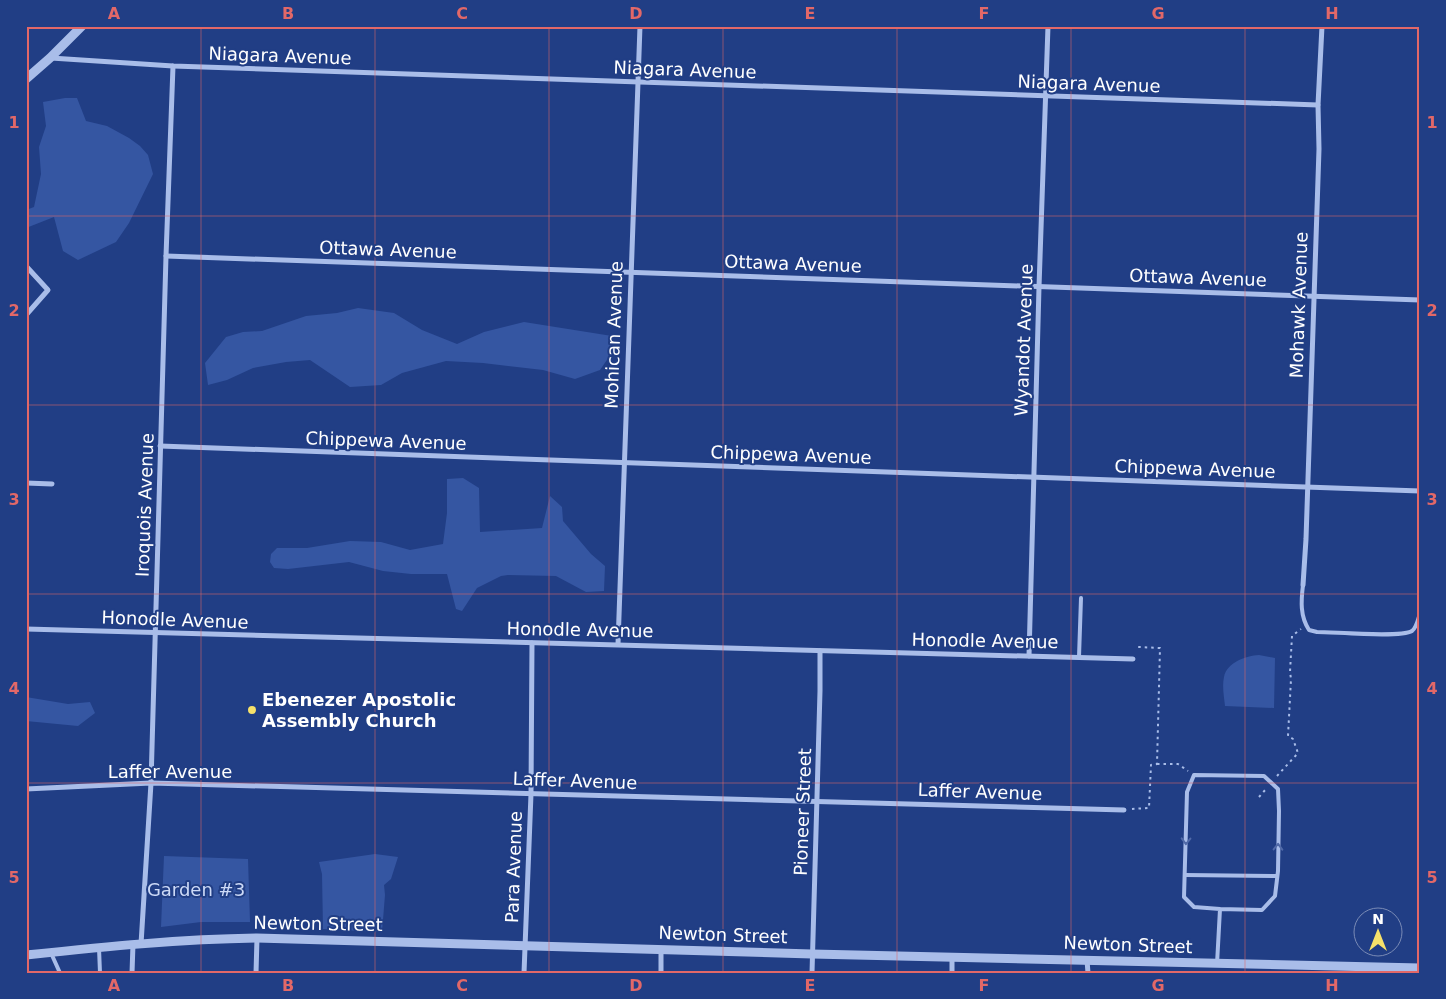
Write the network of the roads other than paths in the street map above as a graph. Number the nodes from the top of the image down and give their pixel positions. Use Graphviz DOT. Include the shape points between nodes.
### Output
graph roads {
  1 [pos="82,26"];
  2 [pos="640,26"];
  3 [pos="1048,26"];
  4 [pos="1322,26"];
  5 [pos="50,58"];
  6 [pos="173,66"];
  7 [pos="26,79"];
  8 [pos="638,82"];
  9 [pos="1046,96"];
  10 [pos="1318,106"];
  11 [pos="166,256"];
  12 [pos="26,266"];
  13 [pos="630,271"];
  14 [pos="1039,287"];
  15 [pos="1313,296"];
  16 [pos="1420,300"];
  17 [pos="26,315"];
  18 [pos="160,446"];
  19 [pos="624,463"];
  20 [pos="1034,478"];
  21 [pos="26,483"];
  22 [pos="52,484"];
  23 [pos="1306,487"];
  24 [pos="1420,491"];
  25 [pos="1303,585"];
  26 [pos="1081,598"];
  27 [pos="1420,613"];
  28 [pos="26,629"];
  29 [pos="154,633"];
  30 [pos="532,643"];
  31 [pos="618,644"];
  32 [pos="820,651"];
  33 [pos="1029,656"];
  34 [pos="1079,657"];
  35 [pos="1133,659"];
  36 [pos="151,783"];
  37 [pos="26,789"];
  38 [pos="530,794"];
  39 [pos="816,801"];
  40 [pos="1124,810"];
  41 [pos="1185,875"];
  42 [pos="1277,876"];
  43 [pos="1220,910"];
  44 [pos="257,938"];
  45 [pos="137,944"];
  46 [pos="525,946"];
  47 [pos="99,948"];
  48 [pos="662,949"];
  49 [pos="51,953"];
  50 [pos="812,954"];
  51 [pos="26,955"];
  52 [pos="952,957"];
  53 [pos="1087,960"];
  54 [pos="1222,967"];
  55 [pos="1420,968"];
  56 [pos="60,973"];
  57 [pos="100,973"];
  58 [pos="132,973"];
  59 [pos="256,973"];
  60 [pos="524,973"];
  61 [pos="661,973"];
  62 [pos="812,973"];
  63 [pos="952,973"];
  64 [pos="1088,973"];
  1 -- 5 [label="street"];
  2 -- 8 [label="street, Mohican Avenue"];
  3 -- 9 [label="street, Wyandot Avenue"];
  4 -- 10 [label="street, Mohawk Avenue"];
  5 -- 6 [label="street, Niagara Avenue"];
  5 -- 7 [label="street"];
  6 -- 8 [label="street, Niagara Avenue"];
  6 -- 11 [label="street, Iroquois Avenue"];
  8 -- 9 [label="street, Niagara Avenue"];
  8 -- 13 [label="street, Mohican Avenue"];
  9 -- 10 [label="street, Niagara Avenue"];
  9 -- 14 [label="street, Wyandot Avenue"];
  10 -- 15 [label="street, Mohawk Avenue"];
  11 -- 13 [label="street, Ottawa Avenue"];
  11 -- 18 [label="street, Iroquois Avenue"];
  12 -- 17 [label="street" via="48,290"];
  13 -- 14 [label="street, Ottawa Avenue"];
  13 -- 19 [label="street, Mohican Avenue"];
  14 -- 15 [label="street, Ottawa Avenue"];
  14 -- 20 [label="street, Wyandot Avenue"];
  15 -- 16 [label="street, Ottawa Avenue"];
  15 -- 23 [label="street, Mohawk Avenue"];
  18 -- 19 [label="street, Chippewa Avenue"];
  18 -- 29 [label="street, Iroquois Avenue"];
  19 -- 20 [label="street, Chippewa Avenue"];
  19 -- 31 [label="street, Mohican Avenue"];
  20 -- 23 [label="street, Chippewa Avenue"];
  20 -- 33 [label="street, Wyandot Avenue"];
  21 -- 22 [label="street"];
  23 -- 24 [label="street, Chippewa Avenue"];
  23 -- 25 [label="street, Mohawk Avenue"];
  25 -- 27 [label="lane" via="1301,602 1305,622 1309,630 1317,632 1398,634 1417,626"];
  26 -- 34 [label="lane"];
  28 -- 29 [label="street, Honodle Avenue"];
  29 -- 30 [label="street, Honodle Avenue"];
  29 -- 36 [label="street, Iroquois Avenue"];
  30 -- 31 [label="street, Honodle Avenue"];
  30 -- 38 [label="street, Para Avenue"];
  31 -- 32 [label="street, Honodle Avenue"];
  32 -- 33 [label="street, Honodle Avenue"];
  32 -- 39 [label="street, Pioneer Street"];
  33 -- 34 [label="street, Honodle Avenue"];
  34 -- 35 [label="street, Honodle Avenue"];
  36 -- 37 [label="street, Laffer Avenue"];
  36 -- 38 [label="street, Laffer Avenue"];
  36 -- 45 [label="street, Iroquois Avenue"];
  38 -- 39 [label="street, Laffer Avenue"];
  38 -- 46 [label="street, Para Avenue"];
  39 -- 40 [label="street, Laffer Avenue"];
  39 -- 50 [label="street, Pioneer Street"];
  41 -- 42 [label="lane"];
  42 -- 41 [label="lane, one-way" via="1278,789 1264,776 1194,775 1187,792"];
  41 -- 43 [label="lane" via="1184,897 1194,907"];
  42 -- 43 [label="lane" via="1275,896 1262,910"];
  43 -- 54 [label="lane"];
  44 -- 45 [label="street, Newton Street"];
  44 -- 46 [label="street, Newton Street"];
  44 -- 59 [label="street"];
  45 -- 47 [label="street, Newton Street"];
  45 -- 58 [label="street, Iroquois Avenue"];
  46 -- 48 [label="street, Newton Street"];
  46 -- 60 [label="street, Para Avenue"];
  47 -- 49 [label="street, Newton Street"];
  47 -- 57 [label="lane"];
  48 -- 50 [label="street, Newton Street"];
  48 -- 61 [label="street"];
  49 -- 51 [label="street, Newton Street"];
  49 -- 56 [label="lane"];
  50 -- 52 [label="street, Newton Street"];
  50 -- 62 [label="street, Pioneer Street"];
  52 -- 53 [label="street, Newton Street"];
  52 -- 63 [label="street"];
  53 -- 54 [label="street, Newton Street"];
  53 -- 64 [label="street"];
  54 -- 55 [label="street, Newton Street"];
}
